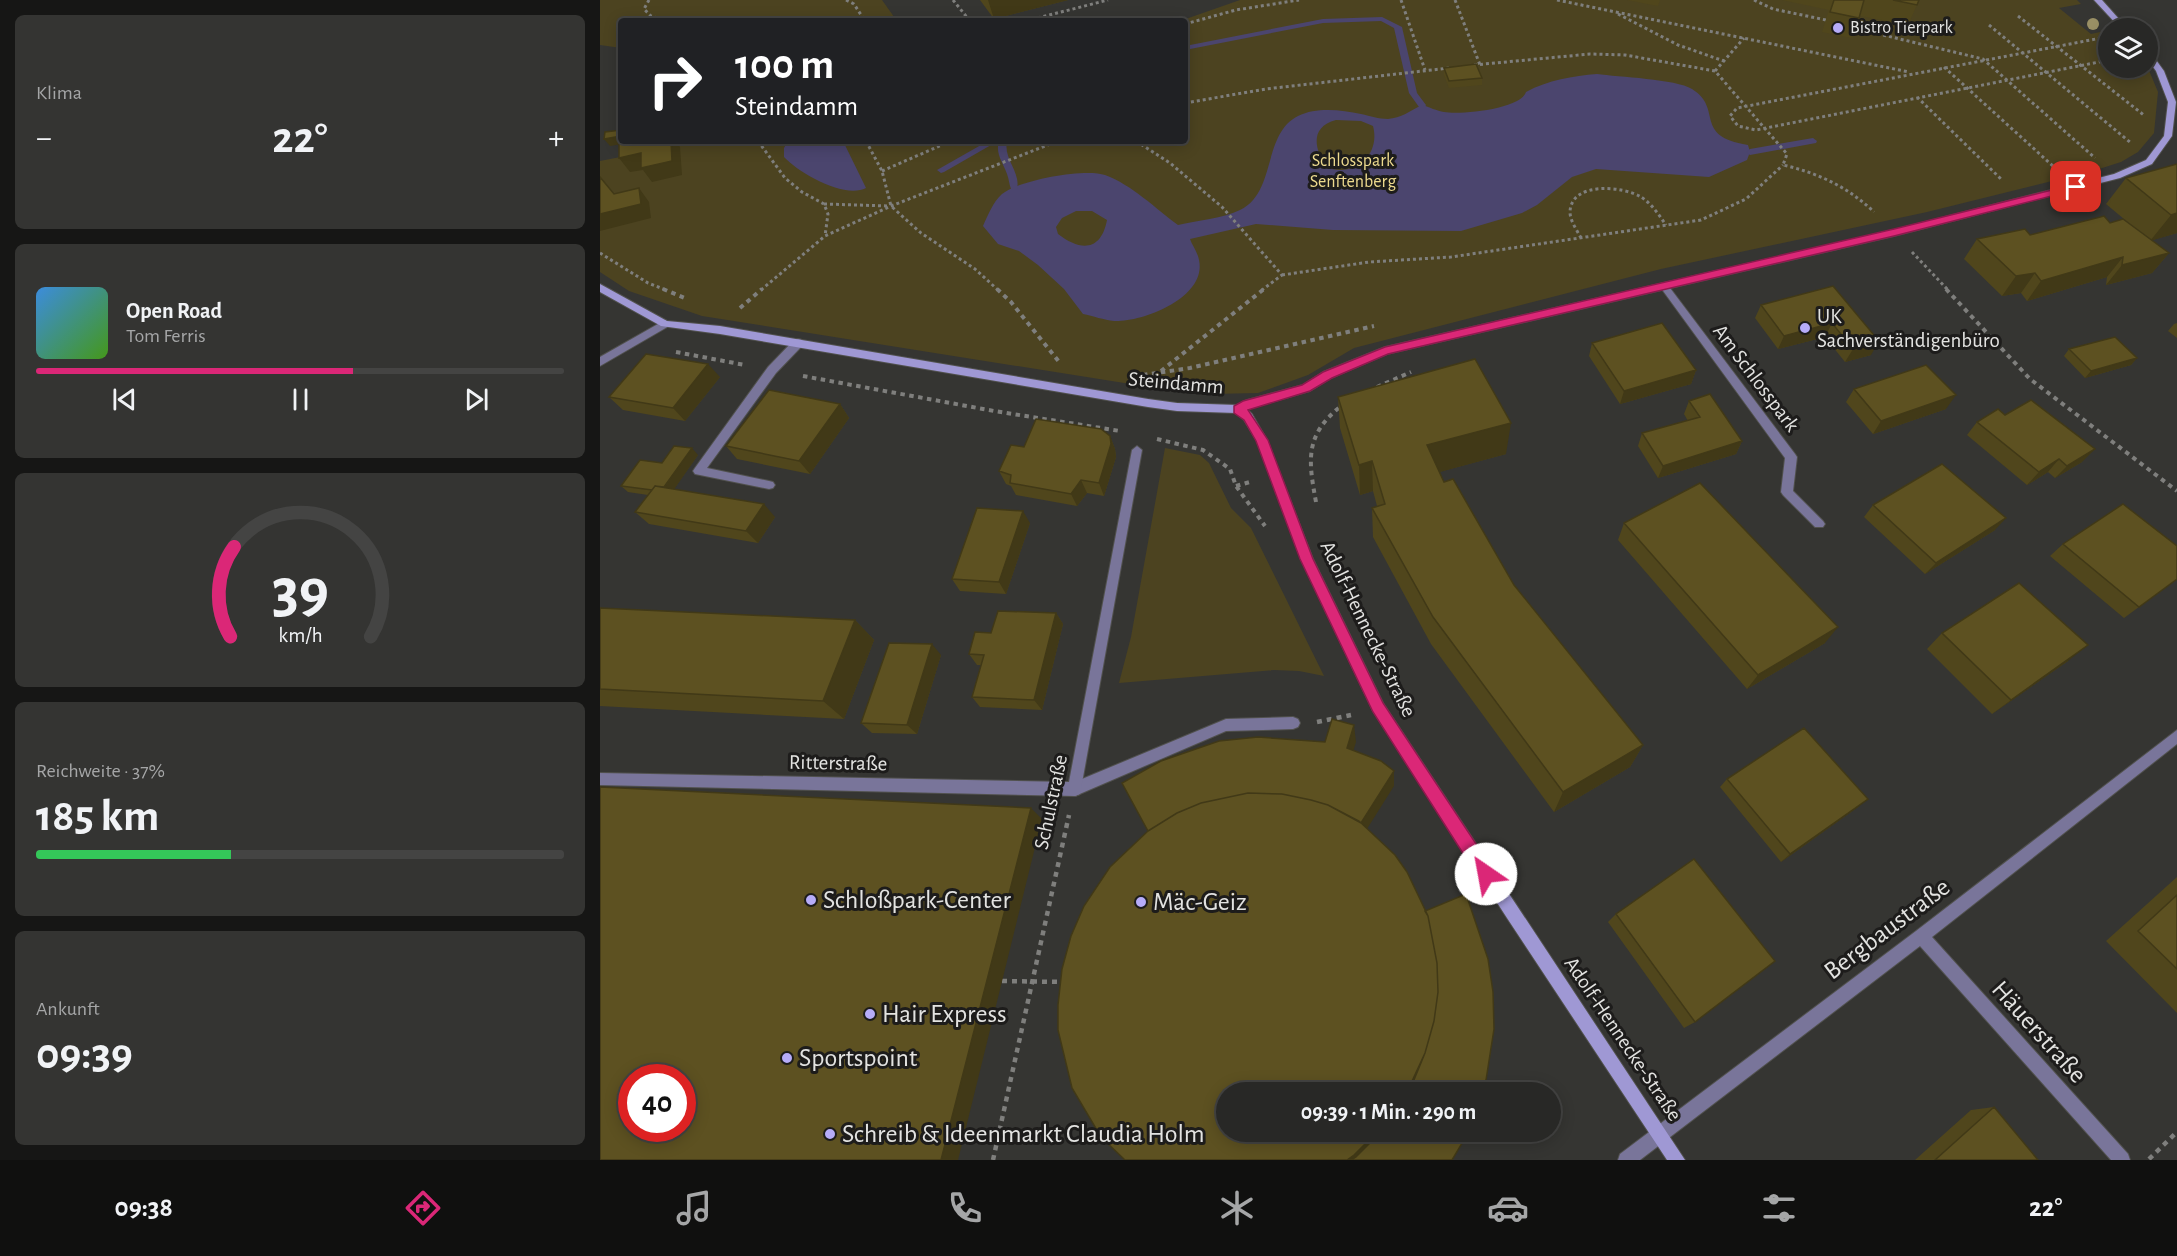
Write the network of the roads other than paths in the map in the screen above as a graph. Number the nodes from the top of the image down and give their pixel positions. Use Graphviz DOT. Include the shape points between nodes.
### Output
graph roads {
  1 [pos="2098,0"];
  2 [pos="2115,18"];
  3 [pos="2158,68"];
  4 [pos="2173,137"];
  5 [pos="1664,286"];
  6 [pos="600,287"];
  7 [pos="664,324"];
  8 [pos="798,343"];
  9 [pos="600,362"];
  10 [pos="1239,409"];
  11 [pos="1137,450"];
  12 [pos="770,485"];
  13 [pos="1819,524"];
  14 [pos="1293,723"];
  15 [pos="2177,735"];
  16 [pos="600,779"];
  17 [pos="1075,789"];
  18 [pos="1921,936"];
  19 [pos="1660,1134"];
  20 [pos="1626,1160"];
  21 [pos="1677,1160"];
  22 [pos="2122,1160"];
  1 -- 2 [label="street"];
  3 -- 4 [label="street, Steindamm" via="2172,102"];
  4 -- 5 [label="street, Steindamm" via="2149,162 2117,176"];
  5 -- 10 [label="street, Steindamm" via="1385,351 1306,388"];
  5 -- 13 [label="street, Am Schlosspark" via="1791,457 1787,492"];
  6 -- 7 [label="street, Steindamm"];
  7 -- 8 [label="street, Steindamm"];
  7 -- 9 [label="street"];
  8 -- 10 [label="street, Steindamm" via="1148,404"];
  8 -- 12 [label="street" via="772,370 699,471"];
  10 -- 19 [label="street, Adolf-Hennecke-Straße" via="1262,440 1306,559 1378,707"];
  11 -- 17 [label="street, Schulstraße"];
  14 -- 17 [label="street" via="1226,725"];
  15 -- 18 [label="street, Bergbaustraße"];
  16 -- 17 [label="street, Ritterstraße"];
  18 -- 19 [label="street, Bergbaustraße"];
  18 -- 22 [label="street, Häuerstraße"];
  19 -- 20 [label="street, Bergbaustraße"];
  19 -- 21 [label="street, Adolf-Hennecke-Straße"];
}
